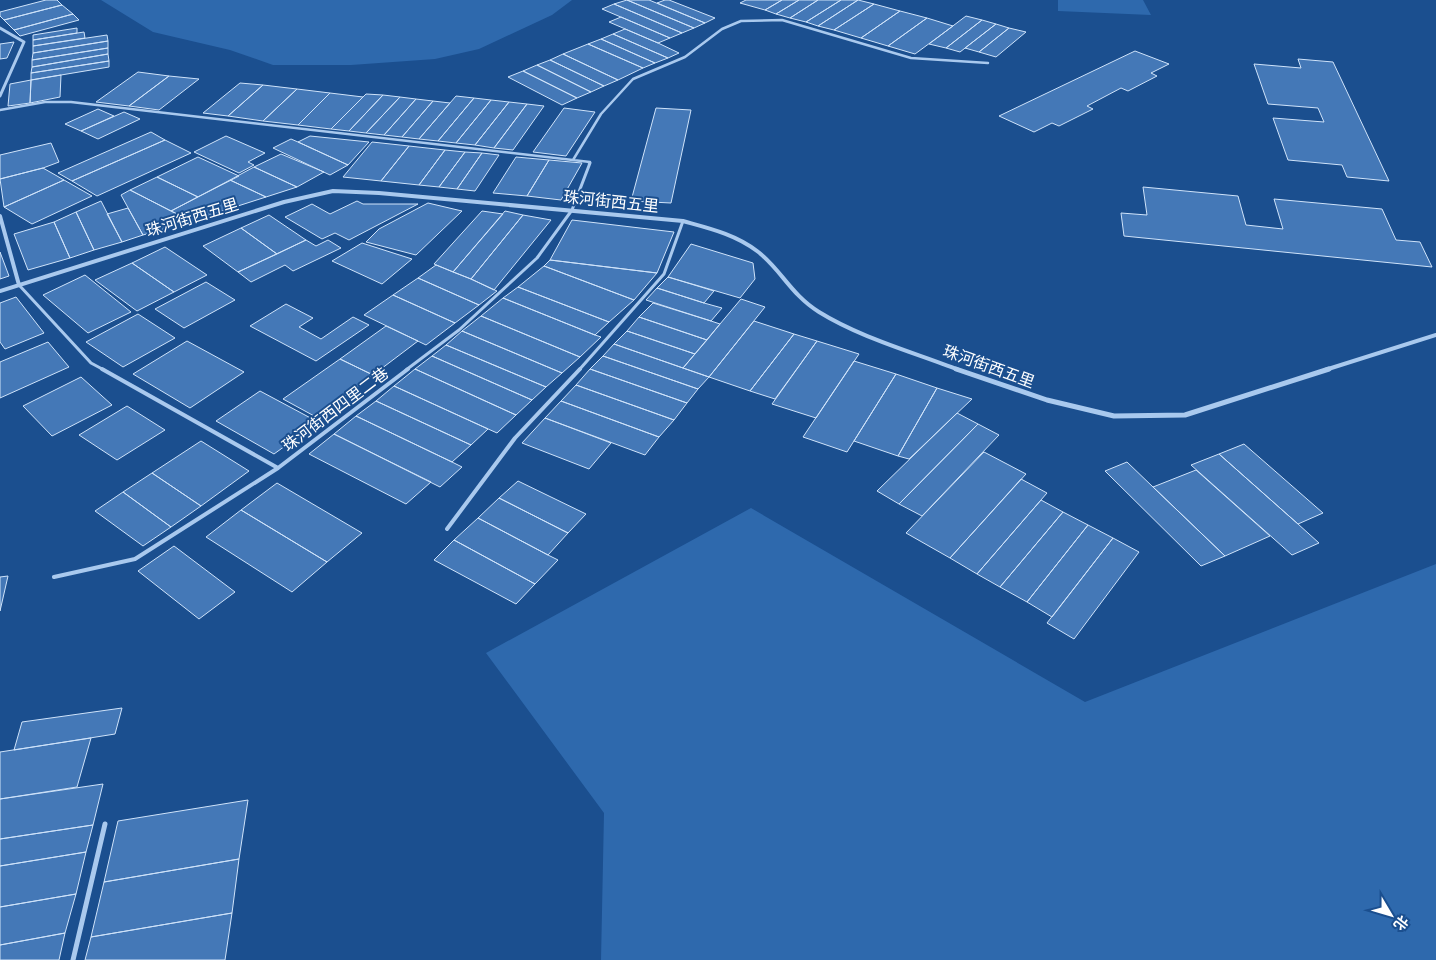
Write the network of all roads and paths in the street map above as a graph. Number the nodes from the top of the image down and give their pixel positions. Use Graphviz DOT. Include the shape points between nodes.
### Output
graph roads {
  1 [pos="0,28"];
  2 [pos="988,63"];
  3 [pos="0,96"];
  4 [pos="0,110"];
  5 [pos="573,160"];
  6 [pos="572,210"];
  7 [pos="0,216"];
  8 [pos="683,221"];
  9 [pos="19,285"];
  10 [pos="0,291"];
  11 [pos="1436,335"];
  12 [pos="278,468"];
  13 [pos="446,529"];
  14 [pos="54,576"];
  15 [pos="105,824"];
  16 [pos="72,960"];
  1 -- 3 [label="street" via="24,42"];
  2 -- 5 [label="lane" via="911,58 782,20 741,20 722,29 685,57 633,79 601,114"];
  4 -- 5 [label="lane" via="45,102 71,102"];
  5 -- 6 [label="lane" via="590,162"];
  6 -- 8 [label="street, 珠河街西五里"];
  6 -- 9 [label="street, 珠河街西五里" via="333,191 284,202"];
  6 -- 12 [label="lane, 珠河街西四里二巷" via="537,258 458,330"];
  7 -- 9 [label="street"];
  8 -- 11 [label="street, 珠河街西五里" via="723,232 757,251 798,297 812,307 882,340 984,380 1114,416 1185,415"];
  8 -- 13 [label="lane" via="664,274 514,438"];
  9 -- 10 [label="street, 珠河街西五里"];
  9 -- 12 [label="lane, 珠河街西四里二巷" via="91,363"];
  12 -- 14 [label="lane" via="135,559"];
  15 -- 16 [label="lane"];
}
